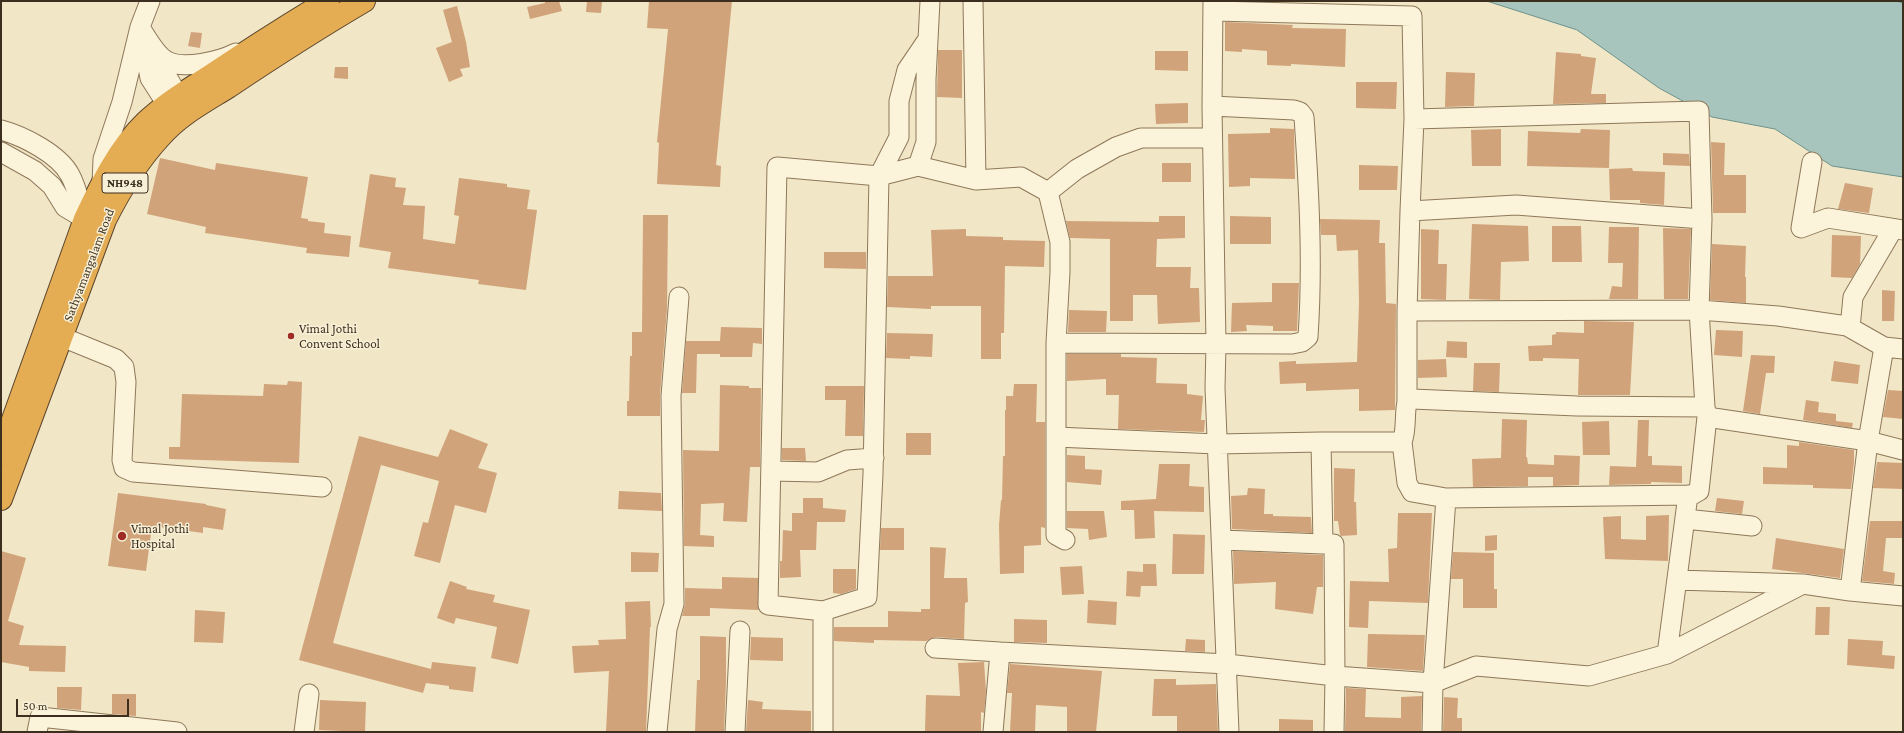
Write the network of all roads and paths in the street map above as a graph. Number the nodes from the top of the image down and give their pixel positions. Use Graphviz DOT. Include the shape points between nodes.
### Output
graph roads {
  1 [pos="150,1"];
  2 [pos="328,1"];
  3 [pos="364,1"];
  4 [pos="930,1"];
  5 [pos="973,1"];
  6 [pos="1213,6"];
  7 [pos="140,27"];
  8 [pos="928,39"];
  9 [pos="255,45"];
  10 [pos="1212,106"];
  11 [pos="178,109"];
  12 [pos="1414,118"];
  13 [pos="1,130"];
  14 [pos="1212,138"];
  15 [pos="1,152"];
  16 [pos="1812,162"];
  17 [pos="918,166"];
  18 [pos="878,176"];
  19 [pos="976,180"];
  20 [pos="102,184"];
  21 [pos="1048,192"];
  22 [pos="1410,211"];
  23 [pos="85,219"];
  24 [pos="1702,219"];
  25 [pos="1898,229"];
  26 [pos="678,297"];
  27 [pos="1699,310"];
  28 [pos="1407,311"];
  29 [pos="1850,328"];
  30 [pos="62,337"];
  31 [pos="1056,343"];
  32 [pos="1216,344"];
  33 [pos="1884,347"];
  34 [pos="1903,349"];
  35 [pos="1407,402"];
  36 [pos="1706,412"];
  37 [pos="1056,437"];
  38 [pos="1868,441"];
  39 [pos="1321,442"];
  40 [pos="1402,442"];
  41 [pos="1216,444"];
  42 [pos="1903,450"];
  43 [pos="1,453"];
  44 [pos="874,458"];
  45 [pos="770,471"];
  46 [pos="322,487"];
  47 [pos="1688,495"];
  48 [pos="1446,498"];
  49 [pos="1,499"];
  50 [pos="1685,518"];
  51 [pos="1752,526"];
  52 [pos="1065,540"];
  53 [pos="1222,540"];
  54 [pos="1323,544"];
  55 [pos="1677,580"];
  56 [pos="1803,584"];
  57 [pos="1850,592"];
  58 [pos="1903,596"];
  59 [pos="823,611"];
  60 [pos="740,631"];
  61 [pos="935,648"];
  62 [pos="1000,652"];
  63 [pos="1667,654"];
  64 [pos="1227,664"];
  65 [pos="1335,676"];
  66 [pos="1434,683"];
  67 [pos="309,694"];
  68 [pos="37,732"];
  69 [pos="177,732"];
  70 [pos="304,732"];
  71 [pos="657,732"];
  72 [pos="735,732"];
  73 [pos="823,732"];
  74 [pos="993,732"];
  75 [pos="1229,732"];
  76 [pos="1334,732"];
  77 [pos="1432,732"];
  1 -- 7 [label="street"];
  2 -- 9 [label="highway, Sathyamangalam Road / NH948"];
  3 -- 11 [label="highway, Sathyamangalam Road / NH948"];
  4 -- 8 [label="street"];
  5 -- 19 [label="street"];
  6 -- 10 [label="street"];
  6 -- 12 [label="street" via="1412,16"];
  7 -- 9 [label="street" via="152,46 167,61 188,65 229,56"];
  7 -- 11 [label="street" via="150,78"];
  7 -- 20 [label="street" via="122,102 103,159"];
  8 -- 17 [label="street" via="926,142"];
  8 -- 18 [label="street" via="907,70 899,101 899,137"];
  9 -- 11 [label="highway, Sathyamangalam Road / NH948"];
  10 -- 14 [label="street"];
  10 -- 32 [label="street" via="1300,112 1304,117 1310,213 1308,337 1302,342 1292,344"];
  11 -- 20 [label="highway, Sathyamangalam Road / NH948" via="146,122 117,158"];
  11 -- 30 [label="highway, Sathyamangalam Road / NH948" via="117,195 105,220"];
  12 -- 22 [label="street"];
  12 -- 24 [label="street" via="1699,111"];
  13 -- 23 [label="street" via="49,152 70,174"];
  14 -- 21 [label="street" via="1141,138 1116,147 1076,169"];
  14 -- 32 [label="street"];
  15 -- 23 [label="street" via="36,171 52,186 64,207"];
  16 -- 25 [label="street" via="1800,228 1828,218"];
  17 -- 18 [label="street"];
  17 -- 19 [label="street"];
  18 -- 44 [label="street"];
  18 -- 45 [label="street" via="777,167"];
  19 -- 21 [label="street" via="1021,177"];
  20 -- 23 [label="highway, Sathyamangalam Road / NH948"];
  21 -- 31 [label="street" via="1060,242"];
  22 -- 24 [label="street" via="1516,205"];
  22 -- 28 [label="street"];
  23 -- 43 [label="highway, Sathyamangalam Road / NH948"];
  24 -- 27 [label="street"];
  25 -- 29 [label="street" via="1853,297"];
  26 -- 71 [label="street" via="671,396 674,604 668,629"];
  27 -- 28 [label="street"];
  27 -- 29 [label="street" via="1778,316"];
  27 -- 36 [label="street"];
  28 -- 35 [label="street"];
  29 -- 33 [label="street"];
  30 -- 46 [label="street" via="116,359 124,367 124,468 133,472"];
  30 -- 49 [label="highway, Sathyamangalam Road / NH948"];
  31 -- 32 [label="street"];
  31 -- 37 [label="street"];
  32 -- 41 [label="street"];
  33 -- 34 [label="street"];
  33 -- 38 [label="street"];
  35 -- 36 [label="street" via="1423,398"];
  35 -- 40 [label="street"];
  36 -- 38 [label="street"];
  36 -- 47 [label="street" via="1699,491"];
  37 -- 41 [label="street"];
  37 -- 52 [label="street" via="1056,535"];
  38 -- 42 [label="street"];
  38 -- 57 [label="street"];
  39 -- 40 [label="street"];
  39 -- 41 [label="street"];
  39 -- 54 [label="street"];
  40 -- 48 [label="street" via="1407,483 1412,492"];
  41 -- 53 [label="street"];
  44 -- 45 [label="street" via="846,460 818,472"];
  44 -- 59 [label="street" via="867,597"];
  45 -- 59 [label="street" via="768,605"];
  47 -- 48 [label="street"];
  47 -- 50 [label="street"];
  48 -- 66 [label="street"];
  50 -- 51 [label="street"];
  50 -- 55 [label="street"];
  53 -- 54 [label="street"];
  53 -- 64 [label="street"];
  54 -- 65 [label="street" via="1334,544"];
  55 -- 56 [label="street"];
  55 -- 63 [label="street"];
  56 -- 57 [label="street"];
  56 -- 63 [label="street"];
  57 -- 58 [label="street"];
  59 -- 73 [label="street"];
  60 -- 72 [label="street"];
  61 -- 62 [label="street"];
  62 -- 64 [label="street"];
  62 -- 74 [label="street"];
  63 -- 66 [label="street" via="1589,676 1476,666"];
  64 -- 65 [label="street"];
  64 -- 75 [label="street"];
  65 -- 66 [label="street"];
  65 -- 76 [label="street"];
  66 -- 77 [label="street"];
  67 -- 70 [label="street"];
  68 -- 69 [label="street" via="40,717"];
}
